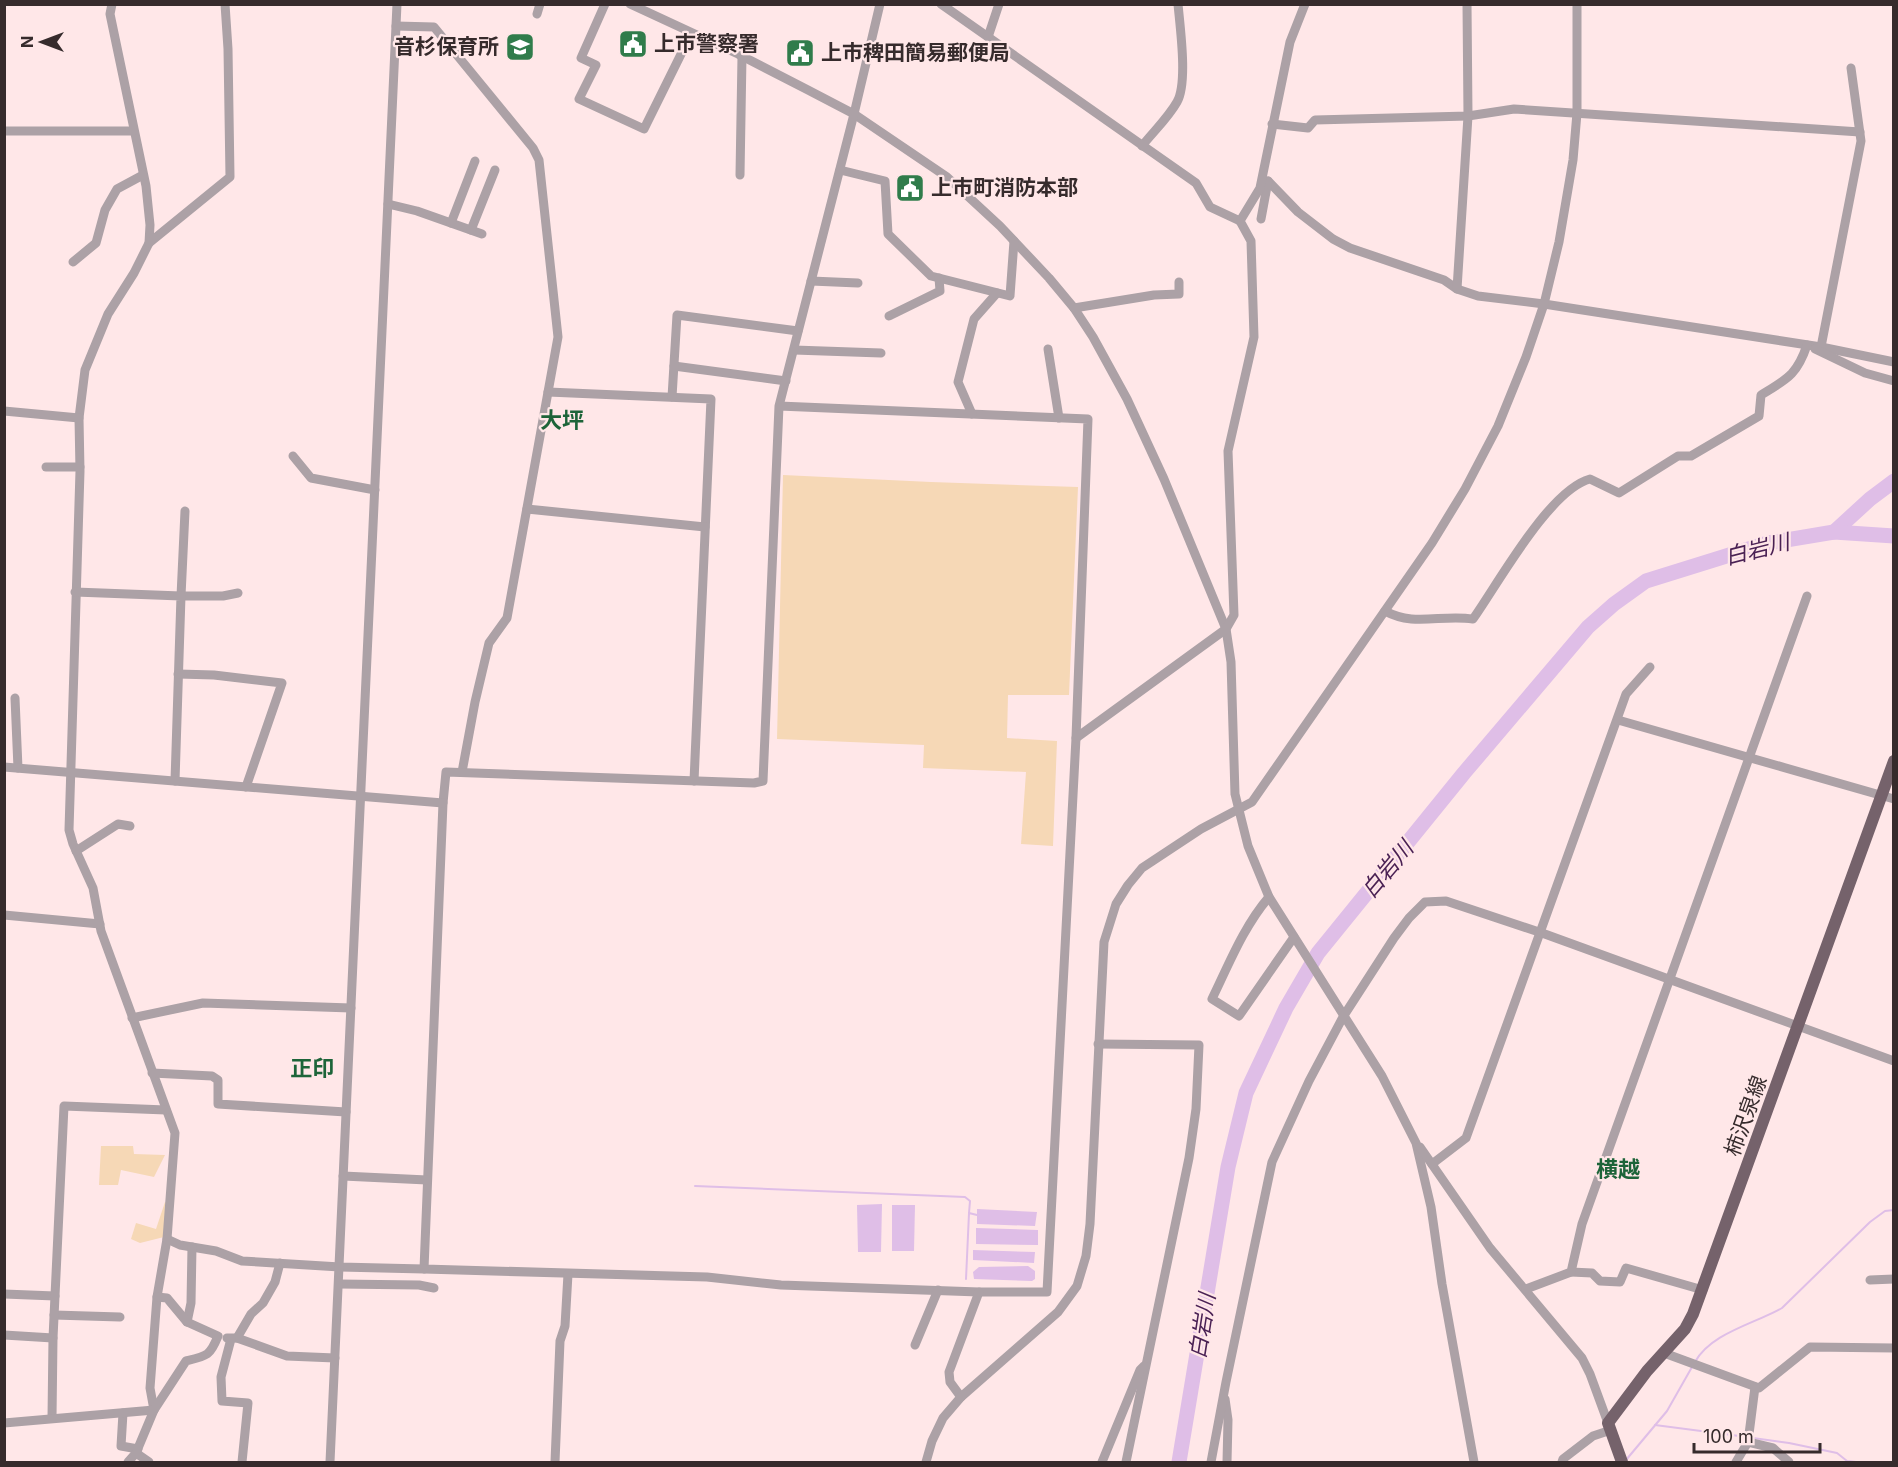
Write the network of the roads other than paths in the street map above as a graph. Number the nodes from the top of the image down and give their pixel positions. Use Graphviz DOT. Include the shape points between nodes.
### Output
graph roads {
  1 [pos="112,4"];
  2 [pos="225,4"];
  3 [pos="397,4"];
  4 [pos="604,4"];
  5 [pos="630,4"];
  6 [pos="880,4"];
  7 [pos="941,4"];
  8 [pos="999,4"];
  9 [pos="1178,4"];
  10 [pos="1305,4"];
  11 [pos="1467,4"];
  12 [pos="1577,4"];
  13 [pos="396,26"];
  14 [pos="690,34"];
  15 [pos="988,37"];
  16 [pos="742,56"];
  17 [pos="1851,68"];
  18 [pos="1577,113"];
  19 [pos="854,114"];
  20 [pos="1468,116"];
  21 [pos="1272,124"];
  22 [pos="133,130"];
  23 [pos="4,131"];
  24 [pos="1860,132"];
  25 [pos="1142,146"];
  26 [pos="475,160"];
  27 [pos="495,170"];
  28 [pos="840,170"];
  29 [pos="143,175"];
  30 [pos="740,175"];
  31 [pos="388,204"];
  32 [pos="1261,219"];
  33 [pos="1240,220"];
  34 [pos="451,223"];
  35 [pos="471,230"];
  36 [pos="482,234"];
  37 [pos="1014,241"];
  38 [pos="149,243"];
  39 [pos="73,262"];
  40 [pos="939,278"];
  41 [pos="811,281"];
  42 [pos="1179,282"];
  43 [pos="858,283"];
  44 [pos="1457,289"];
  45 [pos="997,293"];
  46 [pos="1544,304"];
  47 [pos="1074,308"];
  48 [pos="889,316"];
  49 [pos="798,331"];
  50 [pos="1807,345"];
  51 [pos="1821,347"];
  52 [pos="1048,349"];
  53 [pos="794,350"];
  54 [pos="881,353"];
  55 [pos="1893,362"];
  56 [pos="674,366"];
  57 [pos="786,381"];
  58 [pos="1893,381"];
  59 [pos="548,392"];
  60 [pos="672,397"];
  61 [pos="779,406"];
  62 [pos="4,411"];
  63 [pos="972,414"];
  64 [pos="80,418"];
  65 [pos="1059,418"];
  66 [pos="293,456"];
  67 [pos="46,467"];
  68 [pos="80,467"];
  69 [pos="375,490"];
  70 [pos="527,508"];
  71 [pos="184,511"];
  72 [pos="705,527"];
  73 [pos="75,592"];
  74 [pos="238,593"];
  75 [pos="181,596"];
  76 [pos="1807,596"];
  77 [pos="1385,611"];
  78 [pos="1226,629"];
  79 [pos="1650,667"];
  80 [pos="178,674"];
  81 [pos="15,698"];
  82 [pos="1618,720"];
  83 [pos="1076,738"];
  84 [pos="1749,757"];
  85 [pos="1893,761"];
  86 [pos="4,767"];
  87 [pos="18,768"];
  88 [pos="71,772"];
  89 [pos="462,772"];
  90 [pos="175,781"];
  91 [pos="694,781"];
  92 [pos="246,787"];
  93 [pos="1881,796"];
  94 [pos="361,797"];
  95 [pos="1893,800"];
  96 [pos="443,803"];
  97 [pos="1238,809"];
  98 [pos="130,826"];
  99 [pos="76,851"];
  100 [pos="1269,897"];
  101 [pos="4,915"];
  102 [pos="100,924"];
  103 [pos="1542,933"];
  104 [pos="1294,937"];
  105 [pos="1670,979"];
  106 [pos="351,1008"];
  107 [pos="1343,1017"];
  108 [pos="132,1018"];
  109 [pos="1798,1027"];
  110 [pos="1098,1044"];
  111 [pos="1893,1061"];
  112 [pos="152,1073"];
  113 [pos="166,1110"];
  114 [pos="346,1113"];
  115 [pos="1416,1143"];
  116 [pos="1432,1164"];
  117 [pos="343,1176"];
  118 [pos="427,1180"];
  119 [pos="167,1239"];
  120 [pos="192,1247"];
  121 [pos="279,1263"];
  122 [pos="340,1267"];
  123 [pos="424,1269"];
  124 [pos="1571,1272"];
  125 [pos="568,1274"];
  126 [pos="1893,1279"];
  127 [pos="1870,1280"];
  128 [pos="339,1284"];
  129 [pos="434,1288"];
  130 [pos="1526,1289"];
  131 [pos="938,1290"];
  132 [pos="1703,1290"];
  133 [pos="979,1292"];
  134 [pos="4,1294"];
  135 [pos="55,1296"];
  136 [pos="157,1297"];
  137 [pos="54,1315"];
  138 [pos="120,1317"];
  139 [pos="188,1322"];
  140 [pos="4,1335"];
  141 [pos="218,1336"];
  142 [pos="53,1338"];
  143 [pos="234,1339"];
  144 [pos="915,1345"];
  145 [pos="1893,1348"];
  146 [pos="1664,1353"];
  147 [pos="335,1358"];
  148 [pos="1146,1365"];
  149 [pos="1755,1387"];
  150 [pos="1224,1392"];
  151 [pos="961,1397"];
  152 [pos="154,1410"];
  153 [pos="123,1413"];
  154 [pos="51,1418"];
  155 [pos="4,1423"];
  156 [pos="1609,1427"];
  157 [pos="1748,1442"];
  158 [pos="137,1451"];
  159 [pos="1621,1461"];
  160 [pos="128,1462"];
  161 [pos="148,1462"];
  162 [pos="242,1462"];
  163 [pos="330,1462"];
  164 [pos="555,1462"];
  165 [pos="926,1462"];
  166 [pos="1102,1462"];
  167 [pos="1126,1462"];
  168 [pos="1211,1462"];
  169 [pos="1227,1462"];
  170 [pos="1474,1462"];
  171 [pos="1562,1462"];
  172 [pos="1736,1462"];
  173 [pos="1789,1462"];
  1 -- 22 [label="street" via="110,14"];
  2 -- 38 [label="street" via="230,177"];
  3 -- 13 [label="street"];
  4 -- 14 [label="street" via="582,58 596,65 579,99 645,129"];
  5 -- 14 [label="street"];
  6 -- 19 [label="street"];
  7 -- 15 [label="street"];
  8 -- 15 [label="street"];
  9 -- 25 [label="street" via="1182,42 1178,101"];
  10 -- 21 [label="street" via="1290,42"];
  11 -- 20 [label="street"];
  12 -- 18 [label="street"];
  13 -- 31 [label="street"];
  13 -- 59 [label="street" via="434,27 534,147 539,160 558,337"];
  14 -- 16 [label="street"];
  15 -- 25 [label="street"];
  16 -- 19 [label="street"];
  16 -- 30 [label="street"];
  17 -- 24 [label="street"];
  18 -- 20 [label="street" via="1514,109"];
  18 -- 24 [label="street"];
  18 -- 46 [label="street" via="1564,214"];
  19 -- 28 [label="street"];
  19 -- 37 [label="street" via="947,177"];
  20 -- 21 [label="street" via="1315,120 1308,128"];
  20 -- 44 [label="street"];
  21 -- 33 [label="street" via="1260,188"];
  22 -- 23 [label="street"];
  22 -- 29 [label="street"];
  24 -- 51 [label="street"];
  25 -- 33 [label="street" via="1196,183 1210,207"];
  26 -- 34 [label="street"];
  27 -- 35 [label="street"];
  28 -- 40 [label="street" via="885,181 888,234 931,276"];
  28 -- 41 [label="street"];
  29 -- 38 [label="street" via="150,208"];
  29 -- 39 [label="street" via="117,189 105,210 96,243"];
  31 -- 34 [label="street"];
  31 -- 69 [label="street"];
  32 -- 44 [label="street" via="1268,181 1298,212 1333,239 1444,280"];
  33 -- 78 [label="street" via="1251,241 1254,337 1228,452 1234,615"];
  34 -- 35 [label="street"];
  35 -- 36 [label="street"];
  37 -- 45 [label="street" via="1010,296"];
  37 -- 47 [label="street"];
  38 -- 64 [label="street" via="108,314 85,370"];
  40 -- 45 [label="street"];
  40 -- 48 [label="street" via="940,291"];
  41 -- 43 [label="street"];
  41 -- 49 [label="street"];
  42 -- 47 [label="street" via="1179,294"];
  44 -- 46 [label="street" via="1478,296"];
  45 -- 63 [label="street" via="974,319 958,382"];
  46 -- 50 [label="street"];
  46 -- 77 [label="street" via="1498,426 1437,535"];
  47 -- 78 [label="street" via="1127,399"];
  49 -- 53 [label="street"];
  49 -- 56 [label="street" via="677,315"];
  50 -- 51 [label="street"];
  50 -- 58 [label="street" via="1865,373"];
  50 -- 77 [label="street" via="1791,376 1761,395 1759,416 1691,456 1678,456 1619,493 1590,479 1563,495 1534,528 1473,619 1411,620"];
  51 -- 55 [label="street"];
  52 -- 65 [label="street"];
  53 -- 54 [label="street"];
  53 -- 57 [label="street"];
  56 -- 57 [label="street"];
  56 -- 60 [label="street"];
  57 -- 61 [label="street"];
  59 -- 60 [label="street"];
  59 -- 70 [label="street"];
  60 -- 72 [label="street" via="711,399"];
  61 -- 63 [label="street"];
  61 -- 91 [label="street" via="763,781"];
  62 -- 64 [label="street"];
  63 -- 65 [label="street"];
  64 -- 68 [label="street"];
  65 -- 83 [label="street" via="1088,419"];
  66 -- 69 [label="street" via="311,478"];
  67 -- 68 [label="street"];
  68 -- 73 [label="street"];
  69 -- 94 [label="street"];
  70 -- 72 [label="street"];
  70 -- 89 [label="street" via="507,618 489,643"];
  71 -- 75 [label="street"];
  72 -- 91 [label="street"];
  73 -- 75 [label="street"];
  73 -- 88 [label="street"];
  74 -- 75 [label="street"];
  75 -- 80 [label="street"];
  76 -- 84 [label="street"];
  77 -- 97 [label="street" via="1252,802"];
  78 -- 83 [label="street"];
  78 -- 97 [label="street"];
  79 -- 82 [label="street" via="1626,694"];
  80 -- 90 [label="street"];
  80 -- 92 [label="street" via="282,683"];
  81 -- 87 [label="street"];
  82 -- 84 [label="street"];
  82 -- 103 [label="street"];
  83 -- 133 [label="street" via="1047,1292"];
  84 -- 93 [label="street"];
  84 -- 105 [label="street"];
  85 -- 93 [label="main road, 柿沢泉線"];
  86 -- 87 [label="street"];
  87 -- 88 [label="street"];
  88 -- 90 [label="street"];
  88 -- 99 [label="street" via="69,830"];
  89 -- 91 [label="street"];
  89 -- 96 [label="street" via="446,772"];
  90 -- 92 [label="street"];
  92 -- 94 [label="street"];
  93 -- 95 [label="street"];
  93 -- 109 [label="main road, 柿沢泉線"];
  94 -- 96 [label="street"];
  94 -- 106 [label="street"];
  96 -- 118 [label="street"];
  97 -- 100 [label="street"];
  97 -- 110 [label="street" via="1142,868 1116,904 1104,942"];
  98 -- 99 [label="street" via="118,824"];
  99 -- 102 [label="street" via="93,888"];
  100 -- 104 [label="street"];
  100 -- 104 [label="street" via="1240,942 1212,999 1239,1016"];
  101 -- 102 [label="street"];
  102 -- 108 [label="street"];
  103 -- 105 [label="street"];
  103 -- 107 [label="street" via="1446,901 1425,902 1394,938"];
  103 -- 116 [label="street" via="1466,1138"];
  104 -- 107 [label="street"];
  105 -- 109 [label="street"];
  105 -- 124 [label="street" via="1582,1224"];
  106 -- 108 [label="street" via="203,1003"];
  106 -- 114 [label="street"];
  107 -- 115 [label="street" via="1382,1076"];
  107 -- 150 [label="street" via="1272,1162"];
  108 -- 112 [label="street"];
  109 -- 111 [label="street"];
  109 -- 132 [label="main road, 柿沢泉線"];
  110 -- 148 [label="street" via="1199,1045 1190,1158"];
  110 -- 151 [label="street" via="1090,1224 1077,1286 1058,1312"];
  112 -- 113 [label="street"];
  112 -- 114 [label="street" via="212,1076 218,1080 218,1104"];
  113 -- 119 [label="street" via="175,1133"];
  113 -- 135 [label="street" via="64,1106"];
  114 -- 117 [label="street"];
  115 -- 116 [label="street"];
  115 -- 170 [label="street" via="1431,1207"];
  116 -- 130 [label="street" via="1490,1248"];
  117 -- 118 [label="street"];
  117 -- 122 [label="street"];
  118 -- 123 [label="street"];
  119 -- 120 [label="street"];
  119 -- 136 [label="street"];
  120 -- 121 [label="street" via="242,1261"];
  120 -- 139 [label="street"];
  121 -- 122 [label="street"];
  121 -- 143 [label="street" via="275,1282 263,1303"];
  122 -- 123 [label="street"];
  122 -- 128 [label="street"];
  123 -- 125 [label="street"];
  124 -- 130 [label="street"];
  124 -- 132 [label="street" via="1592,1273 1600,1281 1620,1282 1626,1268"];
  125 -- 131 [label="street" via="707,1277 781,1285"];
  125 -- 164 [label="street" via="565,1326 560,1341"];
  126 -- 127 [label="street"];
  128 -- 129 [label="street"];
  128 -- 147 [label="street"];
  130 -- 156 [label="street" via="1582,1358"];
  131 -- 133 [label="street"];
  131 -- 144 [label="street"];
  132 -- 146 [label="main road, 柿沢泉線" via="1685,1329"];
  133 -- 151 [label="street" via="949,1372 950,1382"];
  134 -- 135 [label="street"];
  135 -- 137 [label="street"];
  136 -- 139 [label="street" via="167,1298"];
  136 -- 152 [label="street" via="150,1388"];
  137 -- 138 [label="street"];
  137 -- 142 [label="street"];
  139 -- 141 [label="street"];
  140 -- 142 [label="street"];
  141 -- 143 [label="street"];
  141 -- 152 [label="street" via="206,1356 186,1361"];
  142 -- 154 [label="street"];
  143 -- 147 [label="street" via="287,1356"];
  143 -- 162 [label="street" via="221,1377 222,1401 248,1403"];
  145 -- 149 [label="street" via="1810,1347 1759,1388"];
  146 -- 149 [label="street"];
  146 -- 156 [label="main road, 柿沢泉線"];
  147 -- 163 [label="street"];
  148 -- 166 [label="street" via="1140,1370"];
  148 -- 167 [label="street"];
  149 -- 157 [label="street"];
  150 -- 168 [label="street"];
  150 -- 169 [label="street"];
  151 -- 165 [label="street" via="943,1418"];
  152 -- 153 [label="street"];
  152 -- 158 [label="street"];
  153 -- 154 [label="street"];
  153 -- 158 [label="street" via="121,1446"];
  154 -- 155 [label="street"];
  156 -- 159 [label="main road"];
  156 -- 171 [label="street"];
  157 -- 172 [label="street"];
  157 -- 173 [label="street" via="1773,1448"];
  158 -- 160 [label="street"];
  158 -- 161 [label="street"];
}
